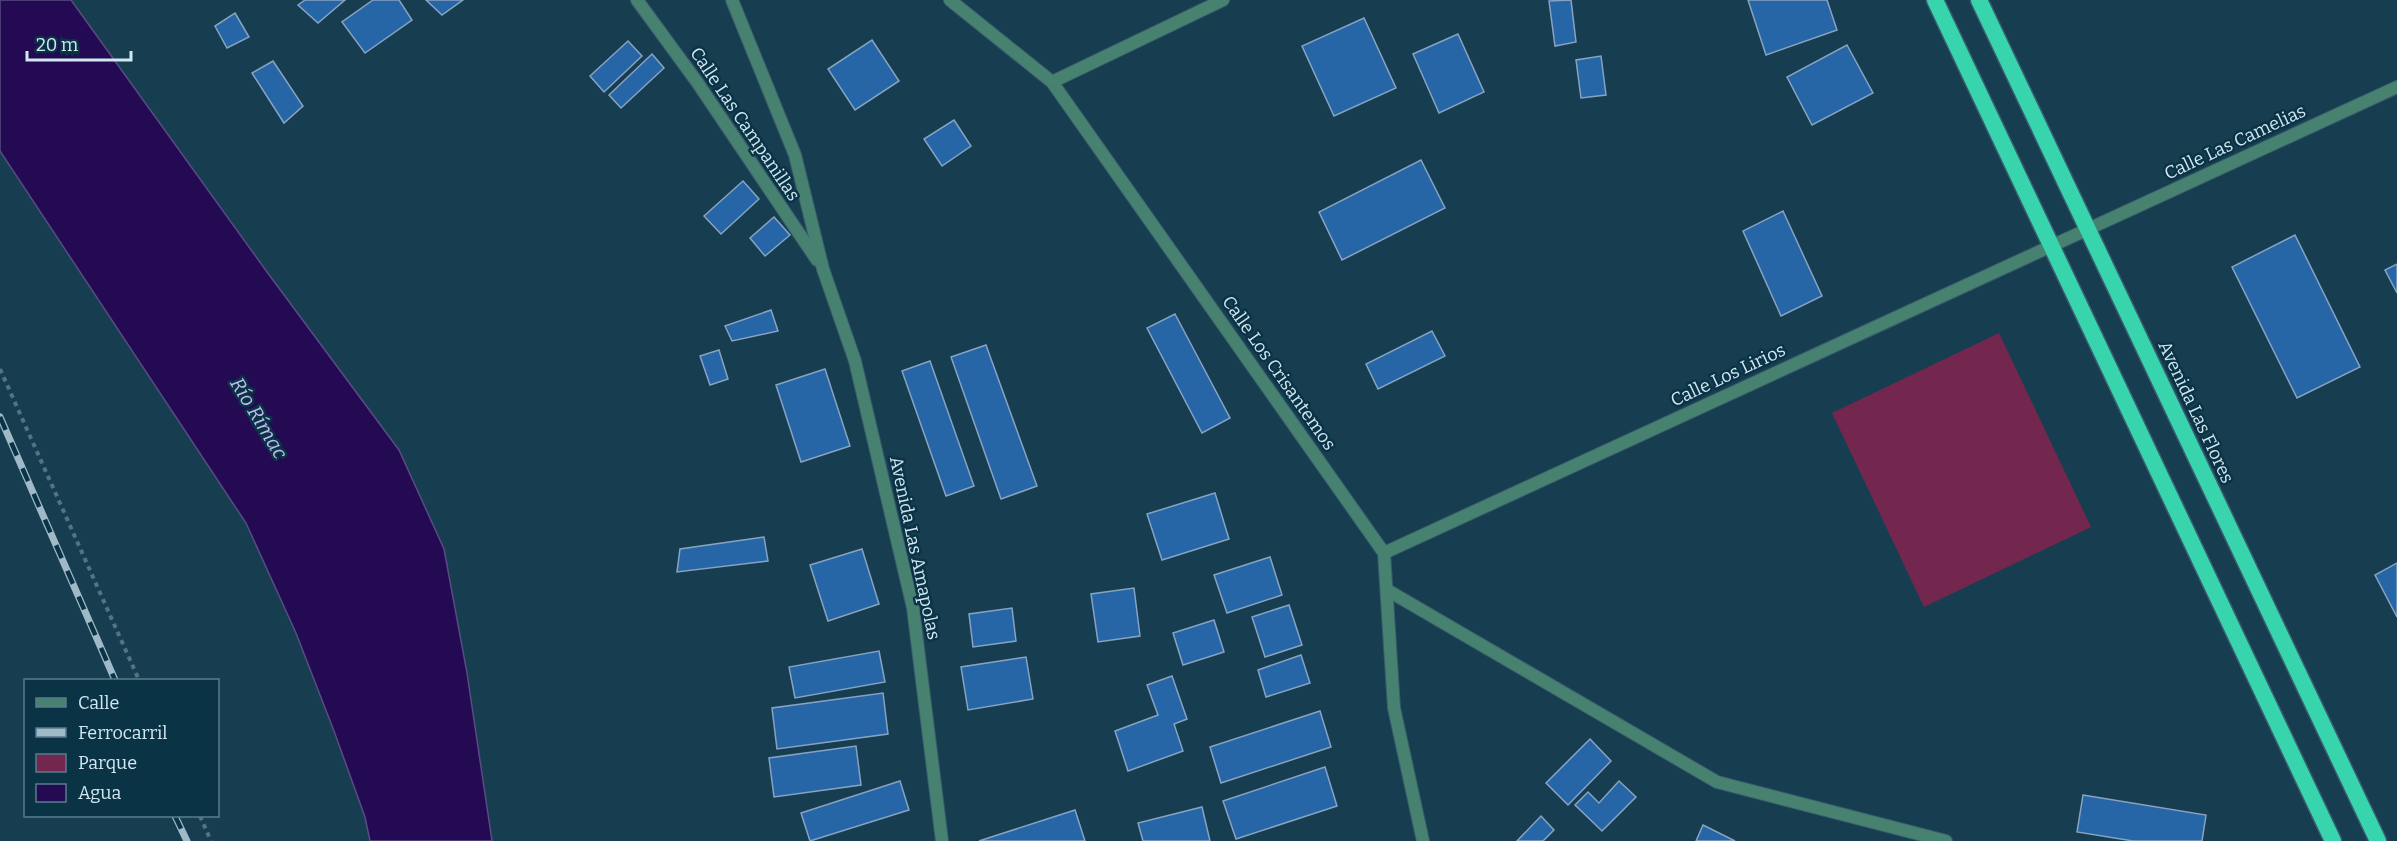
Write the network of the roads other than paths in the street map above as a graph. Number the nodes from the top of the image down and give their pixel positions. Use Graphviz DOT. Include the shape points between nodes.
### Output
graph roads {
  1 [pos="636,0"];
  2 [pos="732,0"];
  3 [pos="950,0"];
  4 [pos="1223,0"];
  5 [pos="1935,0"];
  6 [pos="1979,0"];
  7 [pos="1052,82"];
  8 [pos="2397,87"];
  9 [pos="2087,230"];
  10 [pos="2050,246"];
  11 [pos="822,269"];
  12 [pos="1384,553"];
  13 [pos="1386,590"];
  14 [pos="942,841"];
  15 [pos="1423,841"];
  16 [pos="1946,841"];
  17 [pos="2332,841"];
  18 [pos="2378,841"];
  1 -- 11 [label="street, Calle Las Campanillas" via="697,82"];
  2 -- 11 [label="street" via="795,155"];
  3 -- 7 [label="street, Calle Los Crisantemos"];
  4 -- 7 [label="street"];
  5 -- 10 [label="highway"];
  6 -- 9 [label="highway, Avenida Las Flores"];
  7 -- 12 [label="street, Calle Los Crisantemos"];
  8 -- 9 [label="street, Calle Las Camelias"];
  9 -- 10 [label="street, Calle Los Lirios"];
  9 -- 18 [label="highway, Avenida Las Flores"];
  10 -- 12 [label="street, Calle Los Lirios"];
  10 -- 17 [label="highway"];
  11 -- 14 [label="street, Avenida Las Amapolas" via="855,360 914,608"];
  12 -- 13 [label="street"];
  13 -- 15 [label="street" via="1394,708"];
  13 -- 16 [label="street" via="1717,782"];
}
